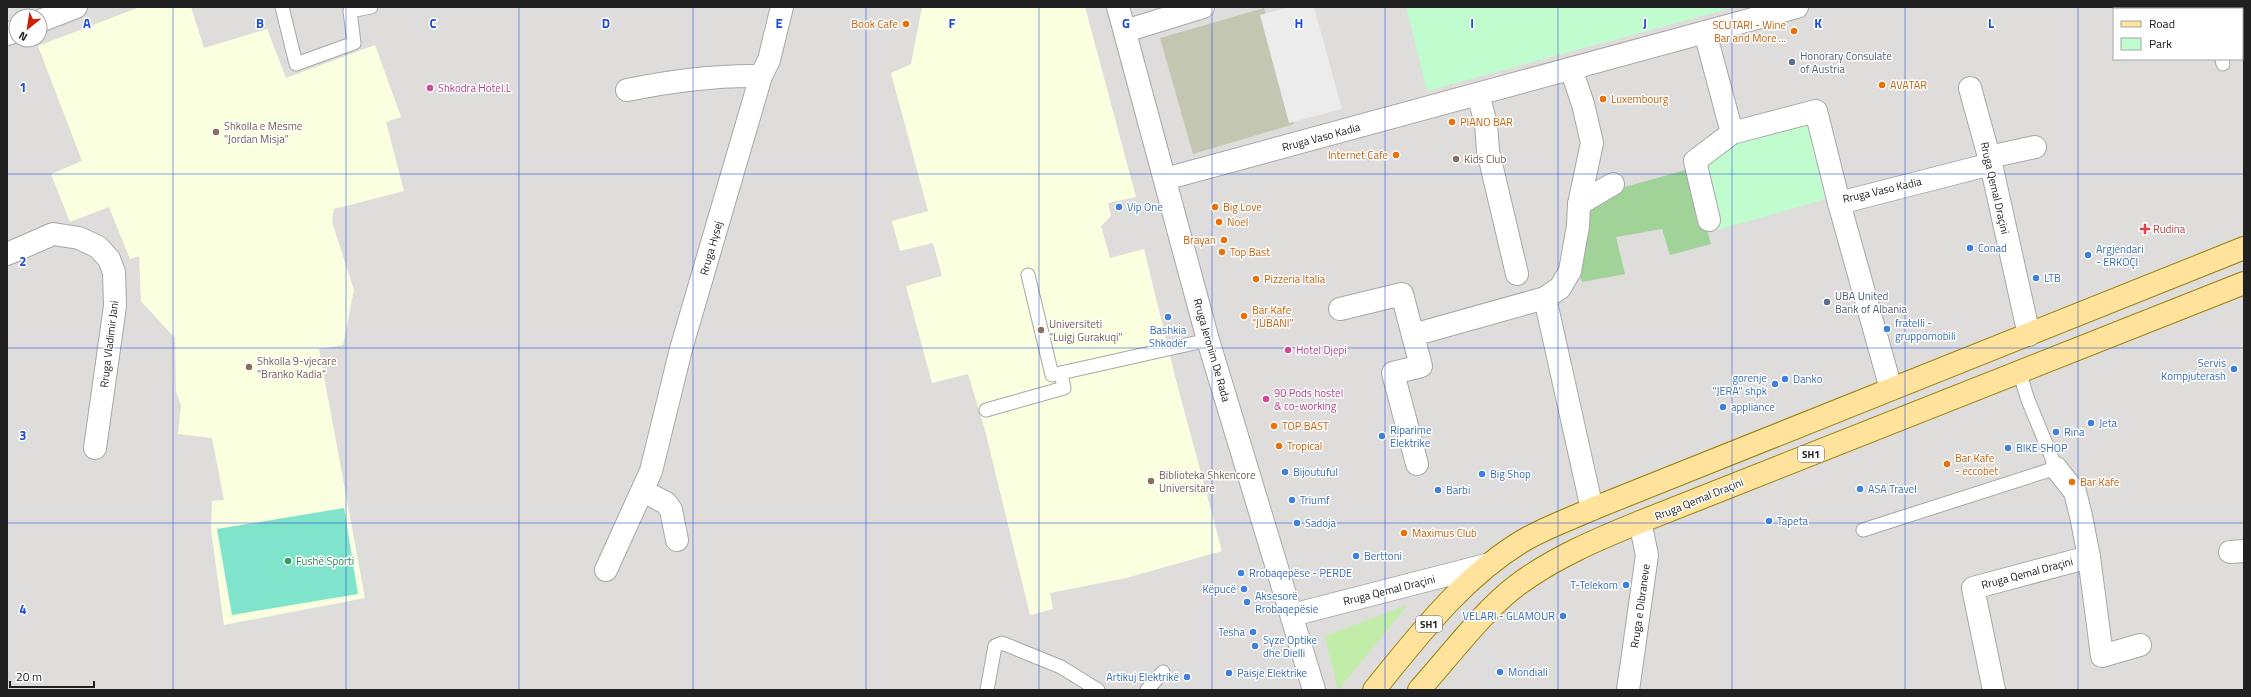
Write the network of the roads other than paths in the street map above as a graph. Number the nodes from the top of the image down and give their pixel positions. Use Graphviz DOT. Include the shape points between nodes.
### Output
graph roads {
  1 [pos="76,7"];
  2 [pos="282,7"];
  3 [pos="371,7"];
  4 [pos="782,7"];
  5 [pos="1118,7"];
  6 [pos="1203,7"];
  7 [pos="1797,7"];
  8 [pos="48,18"];
  9 [pos="1125,31"];
  10 [pos="1705,32"];
  11 [pos="1571,69"];
  12 [pos="761,76"];
  13 [pos="1970,88"];
  14 [pos="627,90"];
  15 [pos="1478,94"];
  16 [pos="1732,133"];
  17 [pos="2035,147"];
  18 [pos="1990,161"];
  19 [pos="1165,179"];
  20 [pos="1614,184"];
  21 [pos="1839,202"];
  22 [pos="1579,204"];
  23 [pos="1709,220"];
  24 [pos="2244,248"];
  25 [pos="7,254"];
  26 [pos="1518,274"];
  27 [pos="1028,275"];
  28 [pos="2244,283"];
  29 [pos="1545,298"];
  30 [pos="1340,309"];
  31 [pos="1413,335"];
  32 [pos="2029,335"];
  33 [pos="1208,340"];
  34 [pos="2020,371"];
  35 [pos="1061,373"];
  36 [pos="1891,389"];
  37 [pos="986,410"];
  38 [pos="95,448"];
  39 [pos="1416,464"];
  40 [pos="2056,468"];
  41 [pos="643,491"];
  42 [pos="1592,509"];
  43 [pos="1640,522"];
  44 [pos="1863,530"];
  45 [pos="677,540"];
  46 [pos="2089,557"];
  47 [pos="1490,564"];
  48 [pos="606,570"];
  49 [pos="1292,615"];
  50 [pos="2140,645"];
  51 [pos="1163,672"];
  52 [pos="987,690"];
  53 [pos="1098,690"];
  54 [pos="1147,690"];
  55 [pos="1314,690"];
  56 [pos="1374,690"];
  57 [pos="1419,690"];
  58 [pos="1628,690"];
  59 [pos="1994,690"];
  1 -- 8 [label="street"];
  2 -- 3 [label="lane" via="296,64 354,43 350,11"];
  4 -- 12 [label="street, Rruga Hysej" via="769,60"];
  5 -- 9 [label="street, Rruga Jeronim De Rada"];
  6 -- 9 [label="street"];
  7 -- 10 [label="street, Rruga Vaso Kadia"];
  9 -- 19 [label="street, Rruga Jeronim De Rada"];
  10 -- 11 [label="street, Rruga Vaso Kadia"];
  10 -- 16 [label="street"];
  11 -- 15 [label="street, Rruga Vaso Kadia"];
  11 -- 22 [label="street" via="1592,143"];
  12 -- 14 [label="street" via="698,79"];
  12 -- 41 [label="street, Rruga Hysej" via="681,349 651,471"];
  13 -- 18 [label="street, Rruga Qemal Draçini"];
  15 -- 19 [label="street, Rruga Vaso Kadia"];
  15 -- 26 [label="street" via="1486,124 1488,151"];
  16 -- 21 [label="street, Rruga Vaso Kadia" via="1816,111"];
  16 -- 23 [label="street" via="1695,161"];
  17 -- 18 [label="street, Rruga Vaso Kadia"];
  18 -- 21 [label="street, Rruga Vaso Kadia"];
  18 -- 32 [label="street, Rruga Qemal Draçini"];
  19 -- 33 [label="street, Rruga Jeronim De Rada"];
  20 -- 22 [label="street"];
  21 -- 36 [label="street"];
  22 -- 29 [label="street" via="1570,271 1560,288"];
  24 -- 32 [label="main road, Rruga Qemal Draçini / SH1"];
  25 -- 38 [label="street, Rruga Vladimir Jani" via="53,234 80,238 98,247 112,266 115,306"];
  27 -- 35 [label="lane" via="1052,375"];
  28 -- 34 [label="main road, Rruga Qemal Draçini / SH1"];
  29 -- 31 [label="street"];
  29 -- 42 [label="street"];
  30 -- 31 [label="street" via="1402,294"];
  31 -- 39 [label="street" via="1421,366 1393,373"];
  32 -- 36 [label="main road, Rruga Qemal Draçini / SH1"];
  33 -- 35 [label="lane"];
  33 -- 49 [label="street, Rruga Jeronim De Rada"];
  34 -- 40 [label="lane, Rruga Qemal Draçini" via="2028,400"];
  34 -- 43 [label="main road, Rruga Qemal Draçini / SH1"];
  35 -- 37 [label="lane" via="1064,388"];
  36 -- 42 [label="main road, Rruga Qemal Draçini / SH1"];
  40 -- 44 [label="lane"];
  40 -- 46 [label="street, Rruga Qemal Draçini" via="2075,492"];
  41 -- 45 [label="street" via="666,503 671,510"];
  41 -- 48 [label="street, Rruga Hysej"];
  42 -- 47 [label="main road, Rruga Qemal Draçini / SH1" via="1526,539"];
  43 -- 57 [label="main road, Rruga Qemal Draçini / SH1" via="1552,562 1516,586 1483,618"];
  43 -- 58 [label="street, Rruga e Dibraneve" via="1647,555"];
  46 -- 50 [label="street, Rruga Qemal Draçini" via="2102,656"];
  46 -- 59 [label="street, Rruga Qemal Draçini" via="1973,588"];
  47 -- 49 [label="street, Rruga Qemal Draçini"];
  47 -- 56 [label="main road, SH1" via="1447,604"];
  49 -- 55 [label="street, Rruga Jeronim De Rada"];
  51 -- 54 [label="lane"];
  52 -- 53 [label="lane" via="995,646 1002,643 1061,666"];
}
